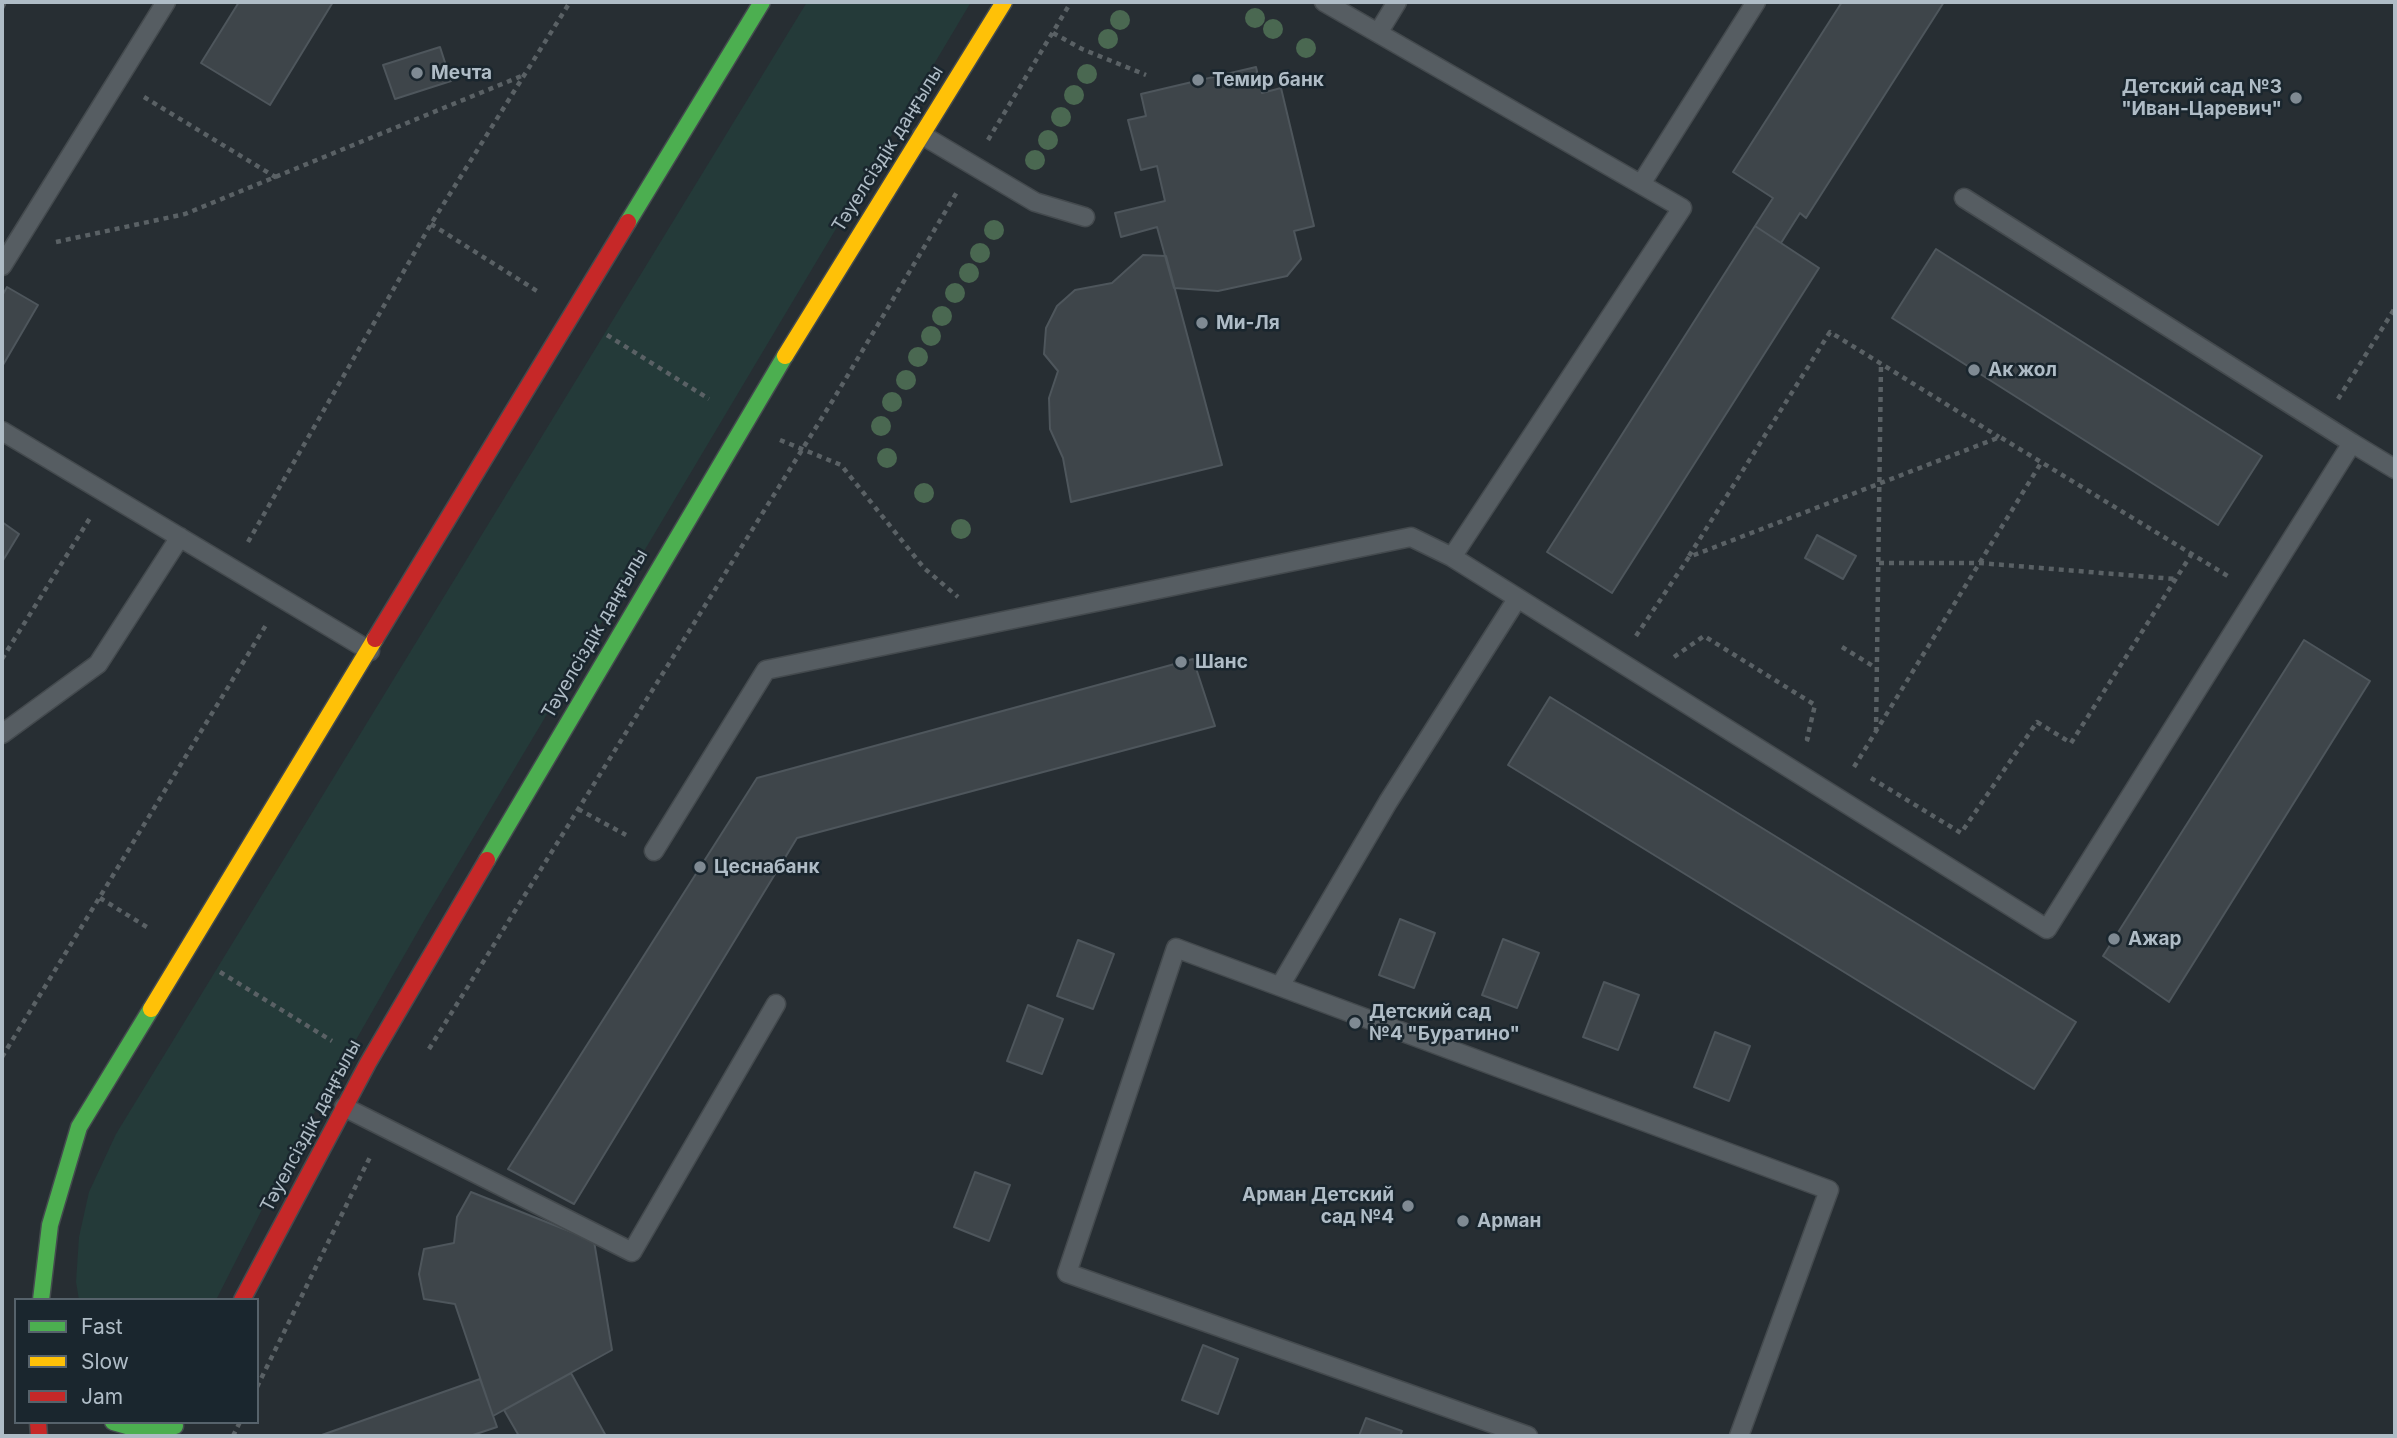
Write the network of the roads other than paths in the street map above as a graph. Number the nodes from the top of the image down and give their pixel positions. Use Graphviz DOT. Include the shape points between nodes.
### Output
graph roads {
  1 [pos="166,2"];
  2 [pos="762,2"];
  3 [pos="1004,2"];
  4 [pos="1324,2"];
  5 [pos="1397,2"];
  6 [pos="1756,2"];
  7 [pos="1378,33"];
  8 [pos="922,135"];
  9 [pos="1641,184"];
  10 [pos="1964,198"];
  11 [pos="1085,217"];
  12 [pos="6,259"];
  13 [pos="2,431"];
  14 [pos="2352,443"];
  15 [pos="2395,469"];
  16 [pos="180,537"];
  17 [pos="1452,557"];
  18 [pos="1517,600"];
  19 [pos="370,651"];
  20 [pos="2,734"];
  21 [pos="654,851"];
  22 [pos="1280,986"];
  23 [pos="776,1004"];
  24 [pos="344,1107"];
  25 [pos="41,1298"];
  26 [pos="243,1298"];
  27 [pos="120,1424"];
  28 [pos="176,1430"];
  29 [pos="1528,1436"];
  30 [pos="1739,1436"];
  1 -- 12 [label="lane"];
  2 -- 19 [label="street"];
  3 -- 8 [label="street, Тәуелсіздік даңғылы"];
  4 -- 7 [label="lane"];
  5 -- 7 [label="lane"];
  6 -- 9 [label="lane"];
  7 -- 9 [label="lane"];
  8 -- 11 [label="lane" via="1035,202"];
  8 -- 24 [label="street, Тәуелсіздік даңғылы" via="744,421"];
  9 -- 17 [label="lane" via="1682,208"];
  10 -- 14 [label="lane"];
  13 -- 16 [label="lane"];
  14 -- 15 [label="lane"];
  14 -- 18 [label="lane" via="2047,929"];
  16 -- 19 [label="lane"];
  16 -- 20 [label="lane" via="98,664"];
  17 -- 18 [label="lane"];
  17 -- 21 [label="lane" via="1411,537 766,670"];
  18 -- 22 [label="lane" via="1388,802"];
  19 -- 25 [label="street" via="79,1127 50,1225"];
  22 -- 29 [label="lane" via="1177,948 1067,1273"];
  22 -- 30 [label="lane" via="1829,1190"];
  23 -- 24 [label="lane" via="632,1252"];
  24 -- 26 [label="street, Тәуелсіздік даңғылы"];
  27 -- 28 [label="street" via="144,1431"];
}
